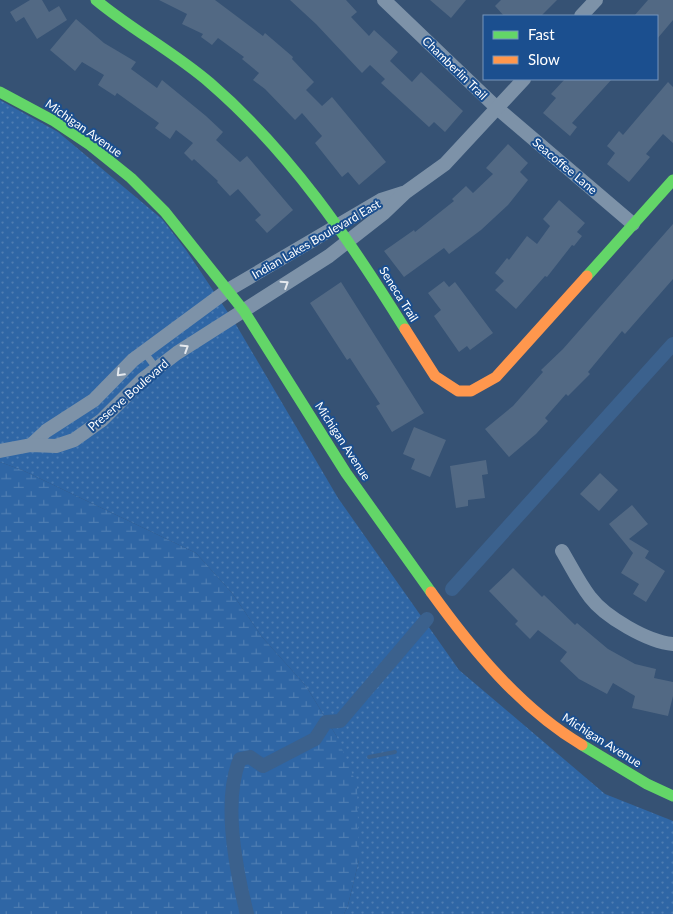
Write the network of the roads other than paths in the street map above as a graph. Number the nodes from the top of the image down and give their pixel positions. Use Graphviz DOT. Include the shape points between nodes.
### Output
graph roads {
  1 [pos="96,0"];
  2 [pos="384,0"];
  3 [pos="596,0"];
  4 [pos="582,15"];
  5 [pos="523,80"];
  6 [pos="0,92"];
  7 [pos="497,108"];
  8 [pos="673,180"];
  9 [pos="406,192"];
  10 [pos="633,224"];
  11 [pos="339,225"];
  12 [pos="350,240"];
  13 [pos="228,290"];
  14 [pos="244,311"];
  15 [pos="144,352"];
  16 [pos="157,368"];
  17 [pos="31,445"];
  18 [pos="0,451"];
  19 [pos="562,551"];
  20 [pos="673,644"];
  21 [pos="673,796"];
  1 -- 11 [label="street, Seneca Trail" via="192,68 238,109 284,155"];
  2 -- 7 [label="street, Chamberlin Trail"];
  3 -- 4 [label="street"];
  5 -- 7 [label="street, Chamberlin Trail"];
  6 -- 13 [label="street, Michigan Avenue" via="54,121 130,178 165,212"];
  7 -- 9 [label="street, Indian Lakes Boulevard East" via="445,164"];
  7 -- 10 [label="street, Seacoffee Lane"];
  8 -- 10 [label="street, Seneca Trail"];
  9 -- 11 [label="street, Indian Lakes Boulevard East" via="381,200"];
  9 -- 12 [label="street, Indian Lakes Boulevard East"];
  10 -- 12 [label="street, Seneca Trail" via="496,377 464,393 451,390 435,376"];
  11 -- 12 [label="street, Seneca Trail"];
  11 -- 13 [label="street, Indian Lakes Boulevard East"];
  14 -- 12 [label="street, Indian Lakes Boulevard East, one-way"];
  13 -- 14 [label="street, Michigan Avenue"];
  13 -- 15 [label="street, Preserve Boulevard"];
  16 -- 14 [label="street, Preserve Boulevard, one-way"];
  14 -- 21 [label="street, Michigan Avenue" via="346,473 463,636 492,669 525,701 575,741"];
  15 -- 16 [label="lane"];
  15 -- 17 [label="street, Preserve Boulevard, one-way" via="94,400 46,431"];
  16 -- 17 [label="street, Preserve Boulevard" via="102,420 74,440 56,446"];
  17 -- 18 [label="street, Preserve Boulevard"];
  19 -- 20 [label="street" via="590,598 615,620 639,633"];
}
